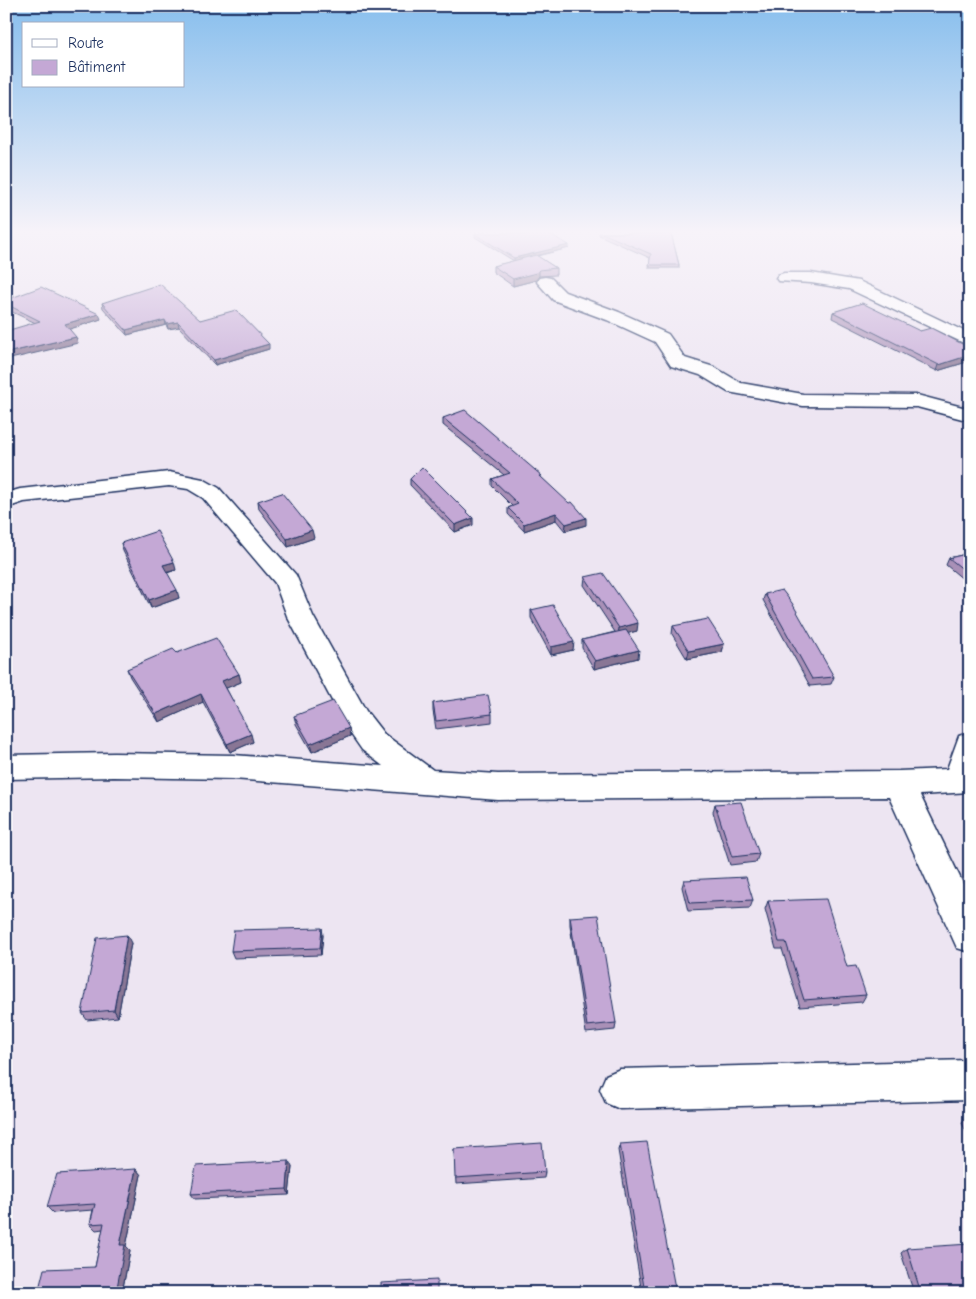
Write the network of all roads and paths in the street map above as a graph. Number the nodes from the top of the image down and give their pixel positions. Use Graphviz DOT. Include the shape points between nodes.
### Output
graph roads {
  1 [pos="557,294"];
  2 [pos="873,294"];
  3 [pos="965,334"];
  4 [pos="970,415"];
  5 [pos="6,501"];
  6 [pos="970,744"];
  7 [pos="6,767"];
  8 [pos="964,781"];
  9 [pos="427,782"];
  10 [pos="899,784"];
  11 [pos="970,936"];
  12 [pos="970,1080"];
  13 [pos="620,1090"];
  1 -- 4 [label="street" via="662,338 678,362 707,371 735,388 803,400 917,401"];
  2 -- 3 [label="street"];
  5 -- 9 [label="street" via="20,496 169,479 195,484 211,493 287,581 300,616 356,719 373,742"];
  6 -- 8 [label="street"];
  7 -- 9 [label="street" via="234,767"];
  8 -- 10 [label="street"];
  9 -- 10 [label="street" via="498,787"];
  10 -- 11 [label="street"];
  12 -- 13 [label="street"];
}
